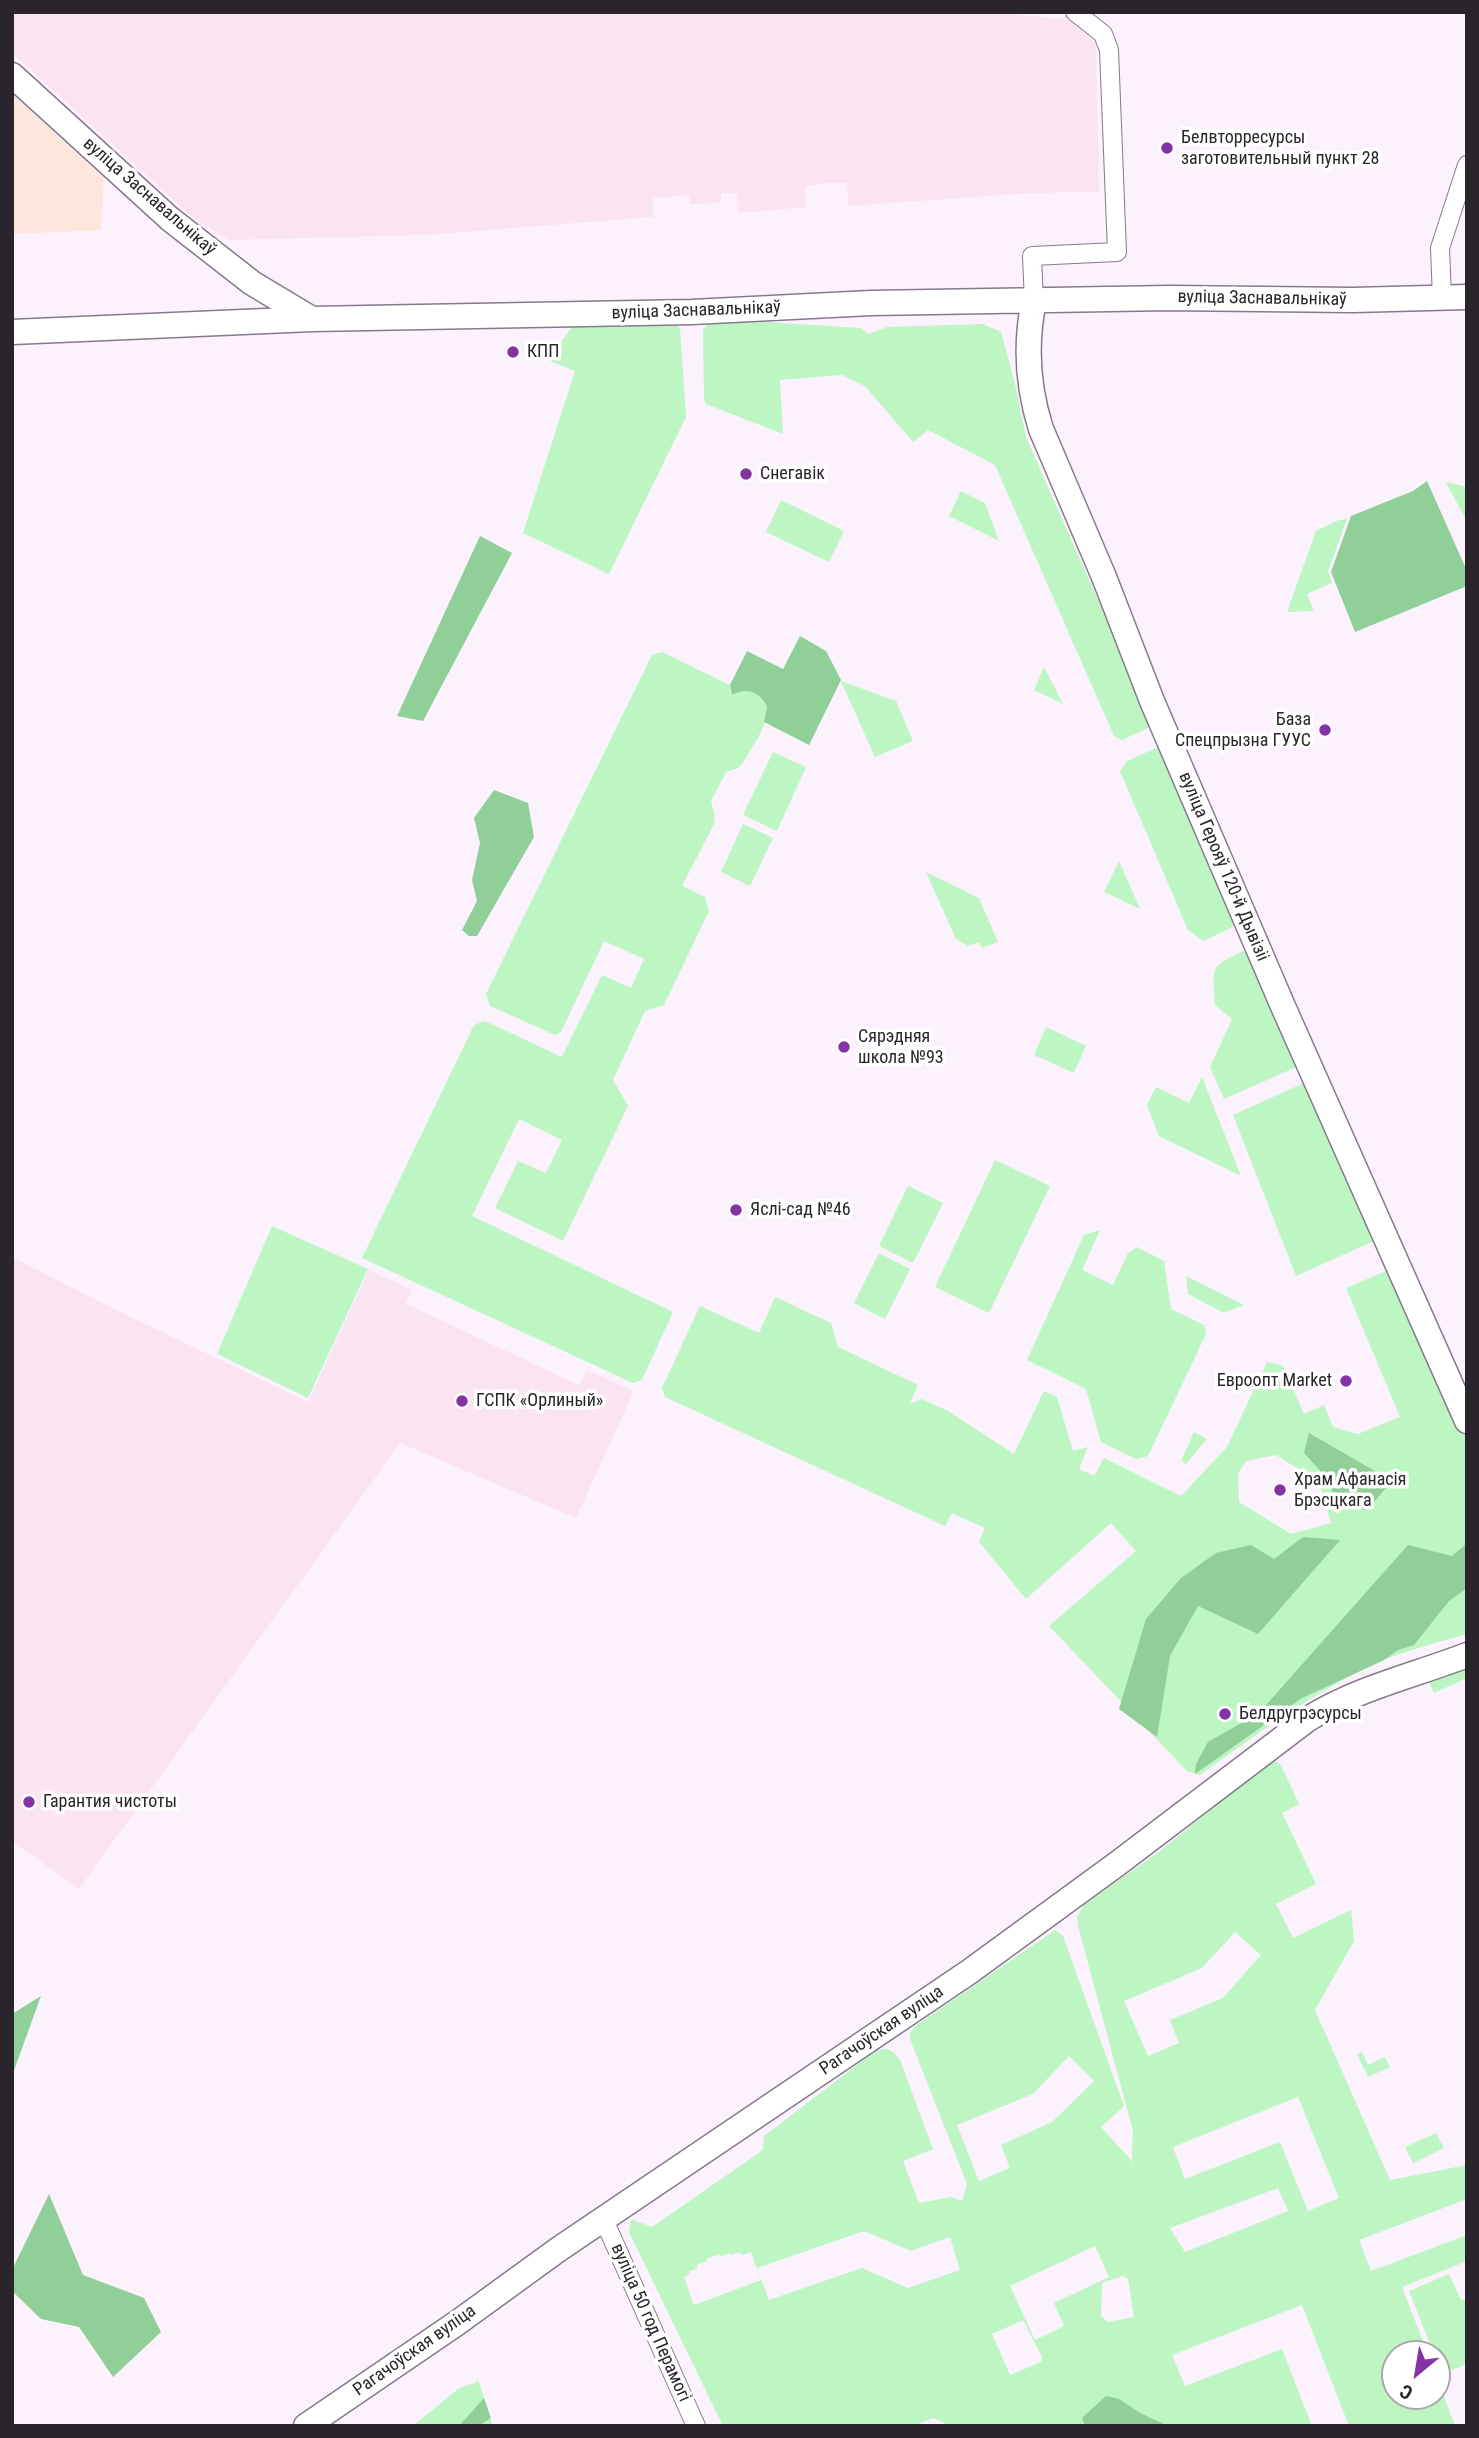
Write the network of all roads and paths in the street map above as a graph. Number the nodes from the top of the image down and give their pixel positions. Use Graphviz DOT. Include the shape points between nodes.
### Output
graph roads {
  1 [pos="1075,12"];
  2 [pos="12,75"];
  3 [pos="1467,165"];
  4 [pos="1454,297"];
  5 [pos="1034,301"];
  6 [pos="312,319"];
  7 [pos="12,332"];
  8 [pos="1467,1421"];
  9 [pos="1467,1655"];
  10 [pos="604,2220"];
  11 [pos="306,2426"];
  12 [pos="696,2426"];
  1 -- 5 [label="street" via="1103,34 1109,50 1117,252 1032,256"];
  2 -- 6 [label="street, вуліца Заснавальнікаў" via="170,219 252,283"];
  3 -- 4 [label="street" via="1440,248"];
  4 -- 5 [label="street, вуліца Заснавальнікаў"];
  5 -- 6 [label="street, вуліца Заснавальнікаў"];
  5 -- 8 [label="street, вуліца Герояў 120-й Дывізіі" via="1029,346 1041,429 1282,1004"];
  6 -- 7 [label="street"];
  9 -- 10 [label="street, Рагачоўская вуліца" via="1358,1693 1308,1719 968,1972"];
  10 -- 11 [label="street, Рагачоўская вуліца"];
  10 -- 12 [label="street, вуліца 50 год Перамогі"];
}
